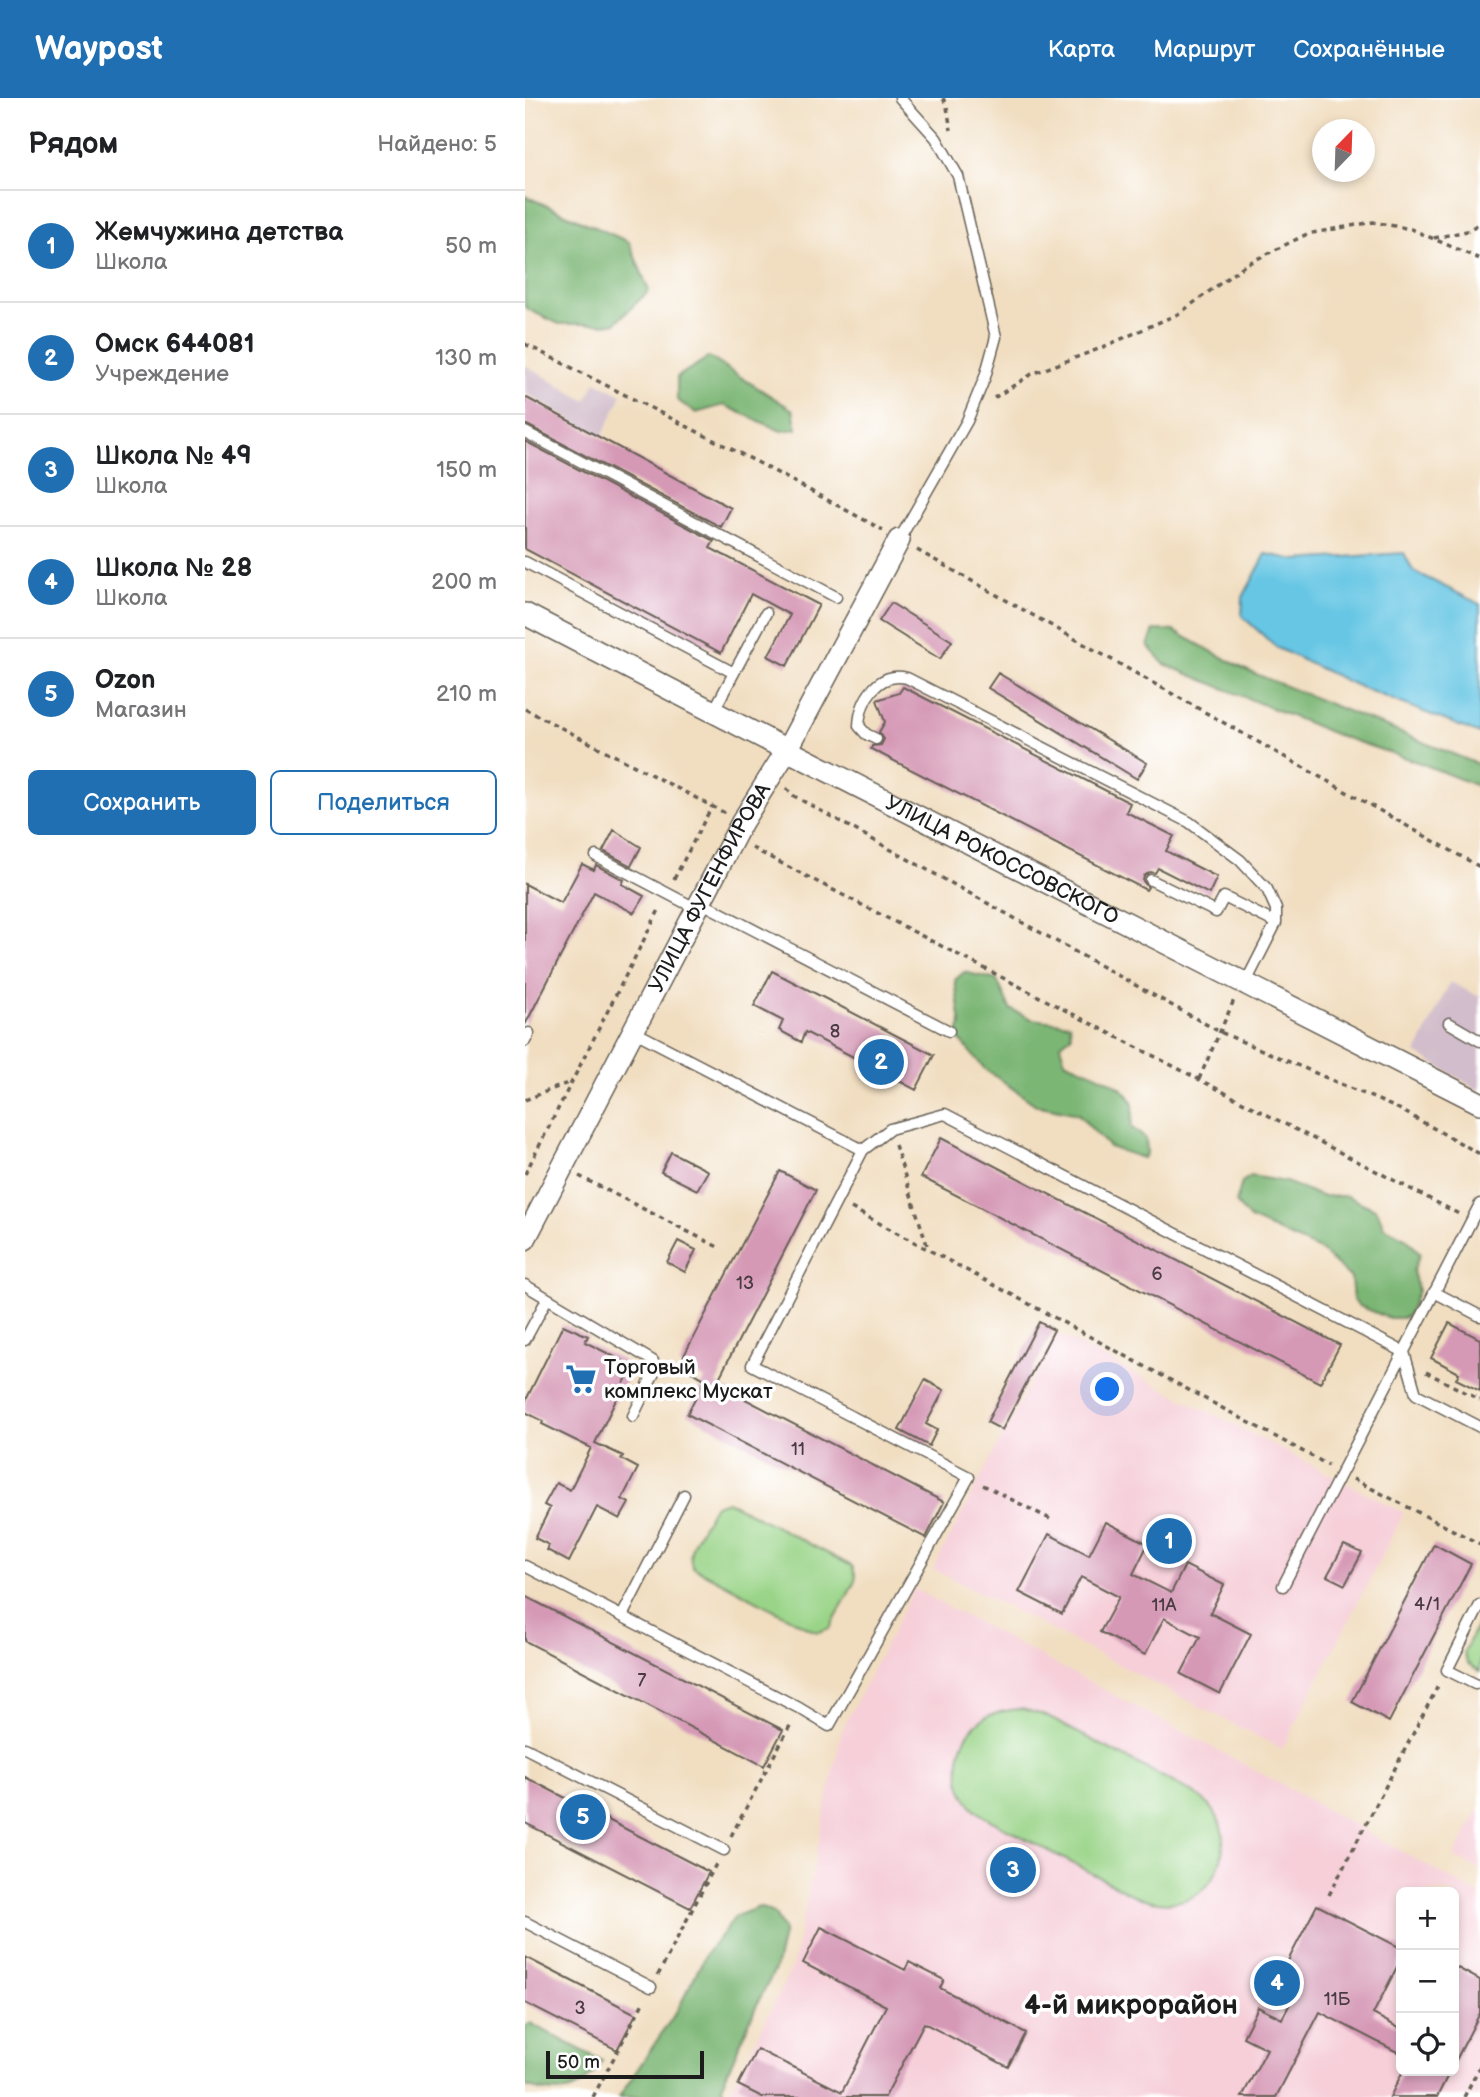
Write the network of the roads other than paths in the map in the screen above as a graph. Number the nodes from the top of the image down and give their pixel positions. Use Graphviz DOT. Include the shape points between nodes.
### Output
graph roads {
  1 [pos="900,98"];
  2 [pos="525,432"];
  3 [pos="899,540"];
  4 [pos="525,562"];
  5 [pos="836,597"];
  6 [pos="766,613"];
  7 [pos="525,614"];
  8 [pos="734,673"];
  9 [pos="713,712"];
  10 [pos="876,739"];
  11 [pos="787,750"];
  12 [pos="596,856"];
  13 [pos="1151,880"];
  14 [pos="699,905"];
  15 [pos="1276,923"];
  16 [pos="1244,983"];
  17 [pos="1449,1023"];
  18 [pos="633,1031"];
  19 [pos="949,1031"];
  20 [pos="1480,1041"];
  21 [pos="1480,1103"];
  22 [pos="863,1150"];
  23 [pos="1480,1203"];
  24 [pos="528,1227"];
  25 [pos="525,1285"];
  26 [pos="1434,1292"];
  27 [pos="547,1299"];
  28 [pos="1480,1316"];
  29 [pos="525,1340"];
  30 [pos="1404,1352"];
  31 [pos="633,1416"];
  32 [pos="1480,1427"];
  33 [pos="684,1495"];
  34 [pos="525,1566"];
  35 [pos="1283,1586"];
  36 [pos="1480,1605"];
  37 [pos="622,1616"];
  38 [pos="1475,1684"];
  39 [pos="525,1748"];
  40 [pos="724,1850"];
  41 [pos="525,1922"];
  42 [pos="651,1987"];
  1 -- 3 [label="lane" via="936,138 958,176 996,337 967,421"];
  2 -- 5 [label="lane"];
  3 -- 11 [label="street, УЛИЦА ФУГЕНФИРОВА"];
  4 -- 8 [label="lane"];
  6 -- 8 [label="lane"];
  7 -- 9 [label="street, УЛИЦА РОКОССОВСКОГО"];
  8 -- 9 [label="lane"];
  9 -- 11 [label="street, УЛИЦА РОКОССОВСКОГО"];
  10 -- 15 [label="lane" via="859,726 868,694 887,678 907,678 1189,821 1240,860 1267,889 1276,909"];
  11 -- 14 [label="street, УЛИЦА ФУГЕНФИРОВА"];
  11 -- 16 [label="street, УЛИЦА РОКОССОВСКОГО"];
  12 -- 14 [label="lane"];
  13 -- 15 [label="lane" via="1216,912 1224,897"];
  14 -- 18 [label="street, УЛИЦА ФУГЕНФИРОВА"];
  14 -- 19 [label="lane"];
  15 -- 16 [label="lane"];
  16 -- 21 [label="street, УЛИЦА РОКОССОВСКОГО"];
  17 -- 20 [label="lane"];
  18 -- 22 [label="lane"];
  18 -- 24 [label="street, УЛИЦА ФУГЕНФИРОВА"];
  22 -- 30 [label="lane" via="890,1129 945,1114"];
  22 -- 37 [label="lane" via="752,1365 969,1477 829,1726"];
  23 -- 26 [label="lane"];
  25 -- 27 [label="lane"];
  26 -- 28 [label="lane"];
  26 -- 30 [label="lane"];
  27 -- 29 [label="lane"];
  27 -- 31 [label="lane" via="653,1361 655,1371"];
  30 -- 32 [label="lane" via="1416,1394"];
  30 -- 35 [label="lane"];
  33 -- 37 [label="lane"];
  34 -- 37 [label="lane"];
  36 -- 38 [label="lane" via="1447,1670"];
  39 -- 40 [label="lane"];
  41 -- 42 [label="lane"];
}
